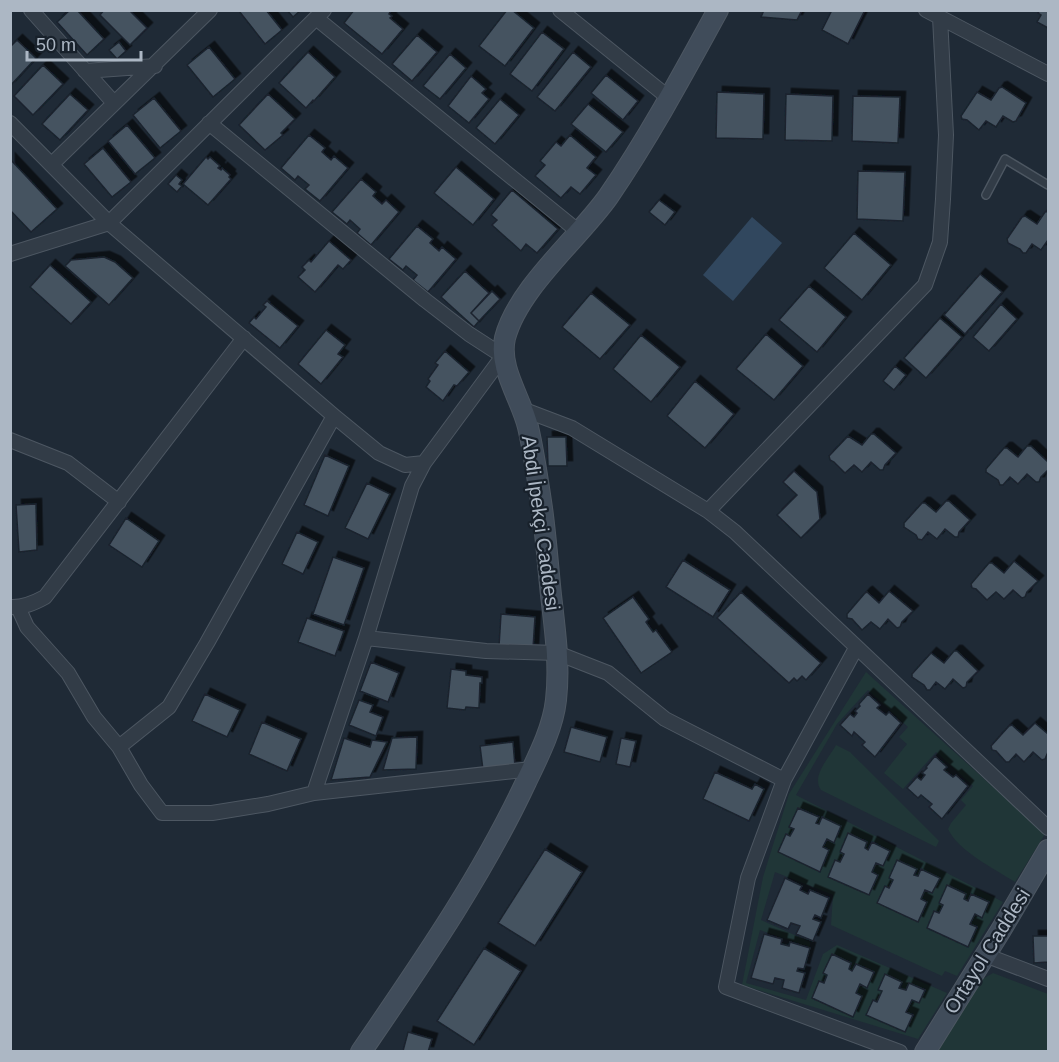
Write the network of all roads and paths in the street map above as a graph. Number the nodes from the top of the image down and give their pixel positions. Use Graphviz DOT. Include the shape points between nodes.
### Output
graph roads {
  1 [pos="31,10"];
  2 [pos="210,10"];
  3 [pos="560,10"];
  4 [pos="718,10"];
  5 [pos="926,10"];
  6 [pos="320,14"];
  7 [pos="940,17"];
  8 [pos="155,66"];
  9 [pos="86,71"];
  10 [pos="1048,74"];
  11 [pos="669,98"];
  12 [pos="114,103"];
  13 [pos="10,123"];
  14 [pos="209,123"];
  15 [pos="52,164"];
  16 [pos="1048,184"];
  17 [pos="986,195"];
  18 [pos="109,223"];
  19 [pos="579,232"];
  20 [pos="10,254"];
  21 [pos="244,338"];
  22 [pos="503,356"];
  23 [pos="522,408"];
  24 [pos="334,416"];
  25 [pos="10,440"];
  26 [pos="424,463"];
  27 [pos="118,502"];
  28 [pos="708,511"];
  29 [pos="14,607"];
  30 [pos="366,638"];
  31 [pos="856,648"];
  32 [pos="557,652"];
  33 [pos="119,747"];
  34 [pos="532,769"];
  35 [pos="784,780"];
  36 [pos="314,793"];
  37 [pos="1048,828"];
  38 [pos="1048,850"];
  39 [pos="985,955"];
  40 [pos="1048,979"];
  41 [pos="361,1052"];
  42 [pos="900,1052"];
  43 [pos="925,1052"];
  1 -- 9 [label="street"];
  2 -- 8 [label="street"];
  3 -- 11 [label="street"];
  4 -- 11 [label="street"];
  5 -- 7 [label="street"];
  6 -- 14 [label="street"];
  6 -- 19 [label="street"];
  7 -- 10 [label="street"];
  7 -- 28 [label="street" via="946,135 943,199 940,242 925,285"];
  8 -- 9 [label="street"];
  8 -- 12 [label="street"];
  9 -- 12 [label="street"];
  11 -- 19 [label="street" via="608,197"];
  12 -- 15 [label="street"];
  13 -- 15 [label="street"];
  14 -- 18 [label="street"];
  14 -- 22 [label="street" via="424,300"];
  15 -- 18 [label="street"];
  16 -- 17 [label="lane" via="1005,159"];
  18 -- 20 [label="street"];
  18 -- 21 [label="street"];
  19 -- 22 [label="street" via="550,264 514,315"];
  21 -- 24 [label="street"];
  21 -- 27 [label="street"];
  22 -- 23 [label="street, Abdi İpekçi Caddesi"];
  22 -- 26 [label="street"];
  23 -- 28 [label="street" via="572,428"];
  23 -- 32 [label="street, Abdi İpekçi Caddesi" via="542,510"];
  24 -- 26 [label="street" via="379,453 405,465"];
  24 -- 33 [label="street" via="169,707"];
  25 -- 27 [label="street" via="68,463"];
  26 -- 30 [label="street" via="412,486"];
  27 -- 29 [label="street" via="45,597"];
  28 -- 31 [label="street"];
  29 -- 33 [label="street" via="68,673 94,717"];
  30 -- 32 [label="street" via="486,651"];
  30 -- 36 [label="street"];
  31 -- 35 [label="street"];
  31 -- 37 [label="street"];
  32 -- 34 [label="street, Abdi İpekçi Caddesi" via="556,702"];
  32 -- 35 [label="street" via="608,673 665,719"];
  33 -- 36 [label="street" via="162,813 212,813"];
  34 -- 36 [label="street"];
  34 -- 41 [label="street, Abdi İpekçi Caddesi" via="477,877"];
  35 -- 42 [label="street" via="748,878 726,987"];
  38 -- 39 [label="street, Ortayol Caddesi"];
  39 -- 40 [label="street"];
  39 -- 43 [label="street, Ortayol Caddesi"];
}
